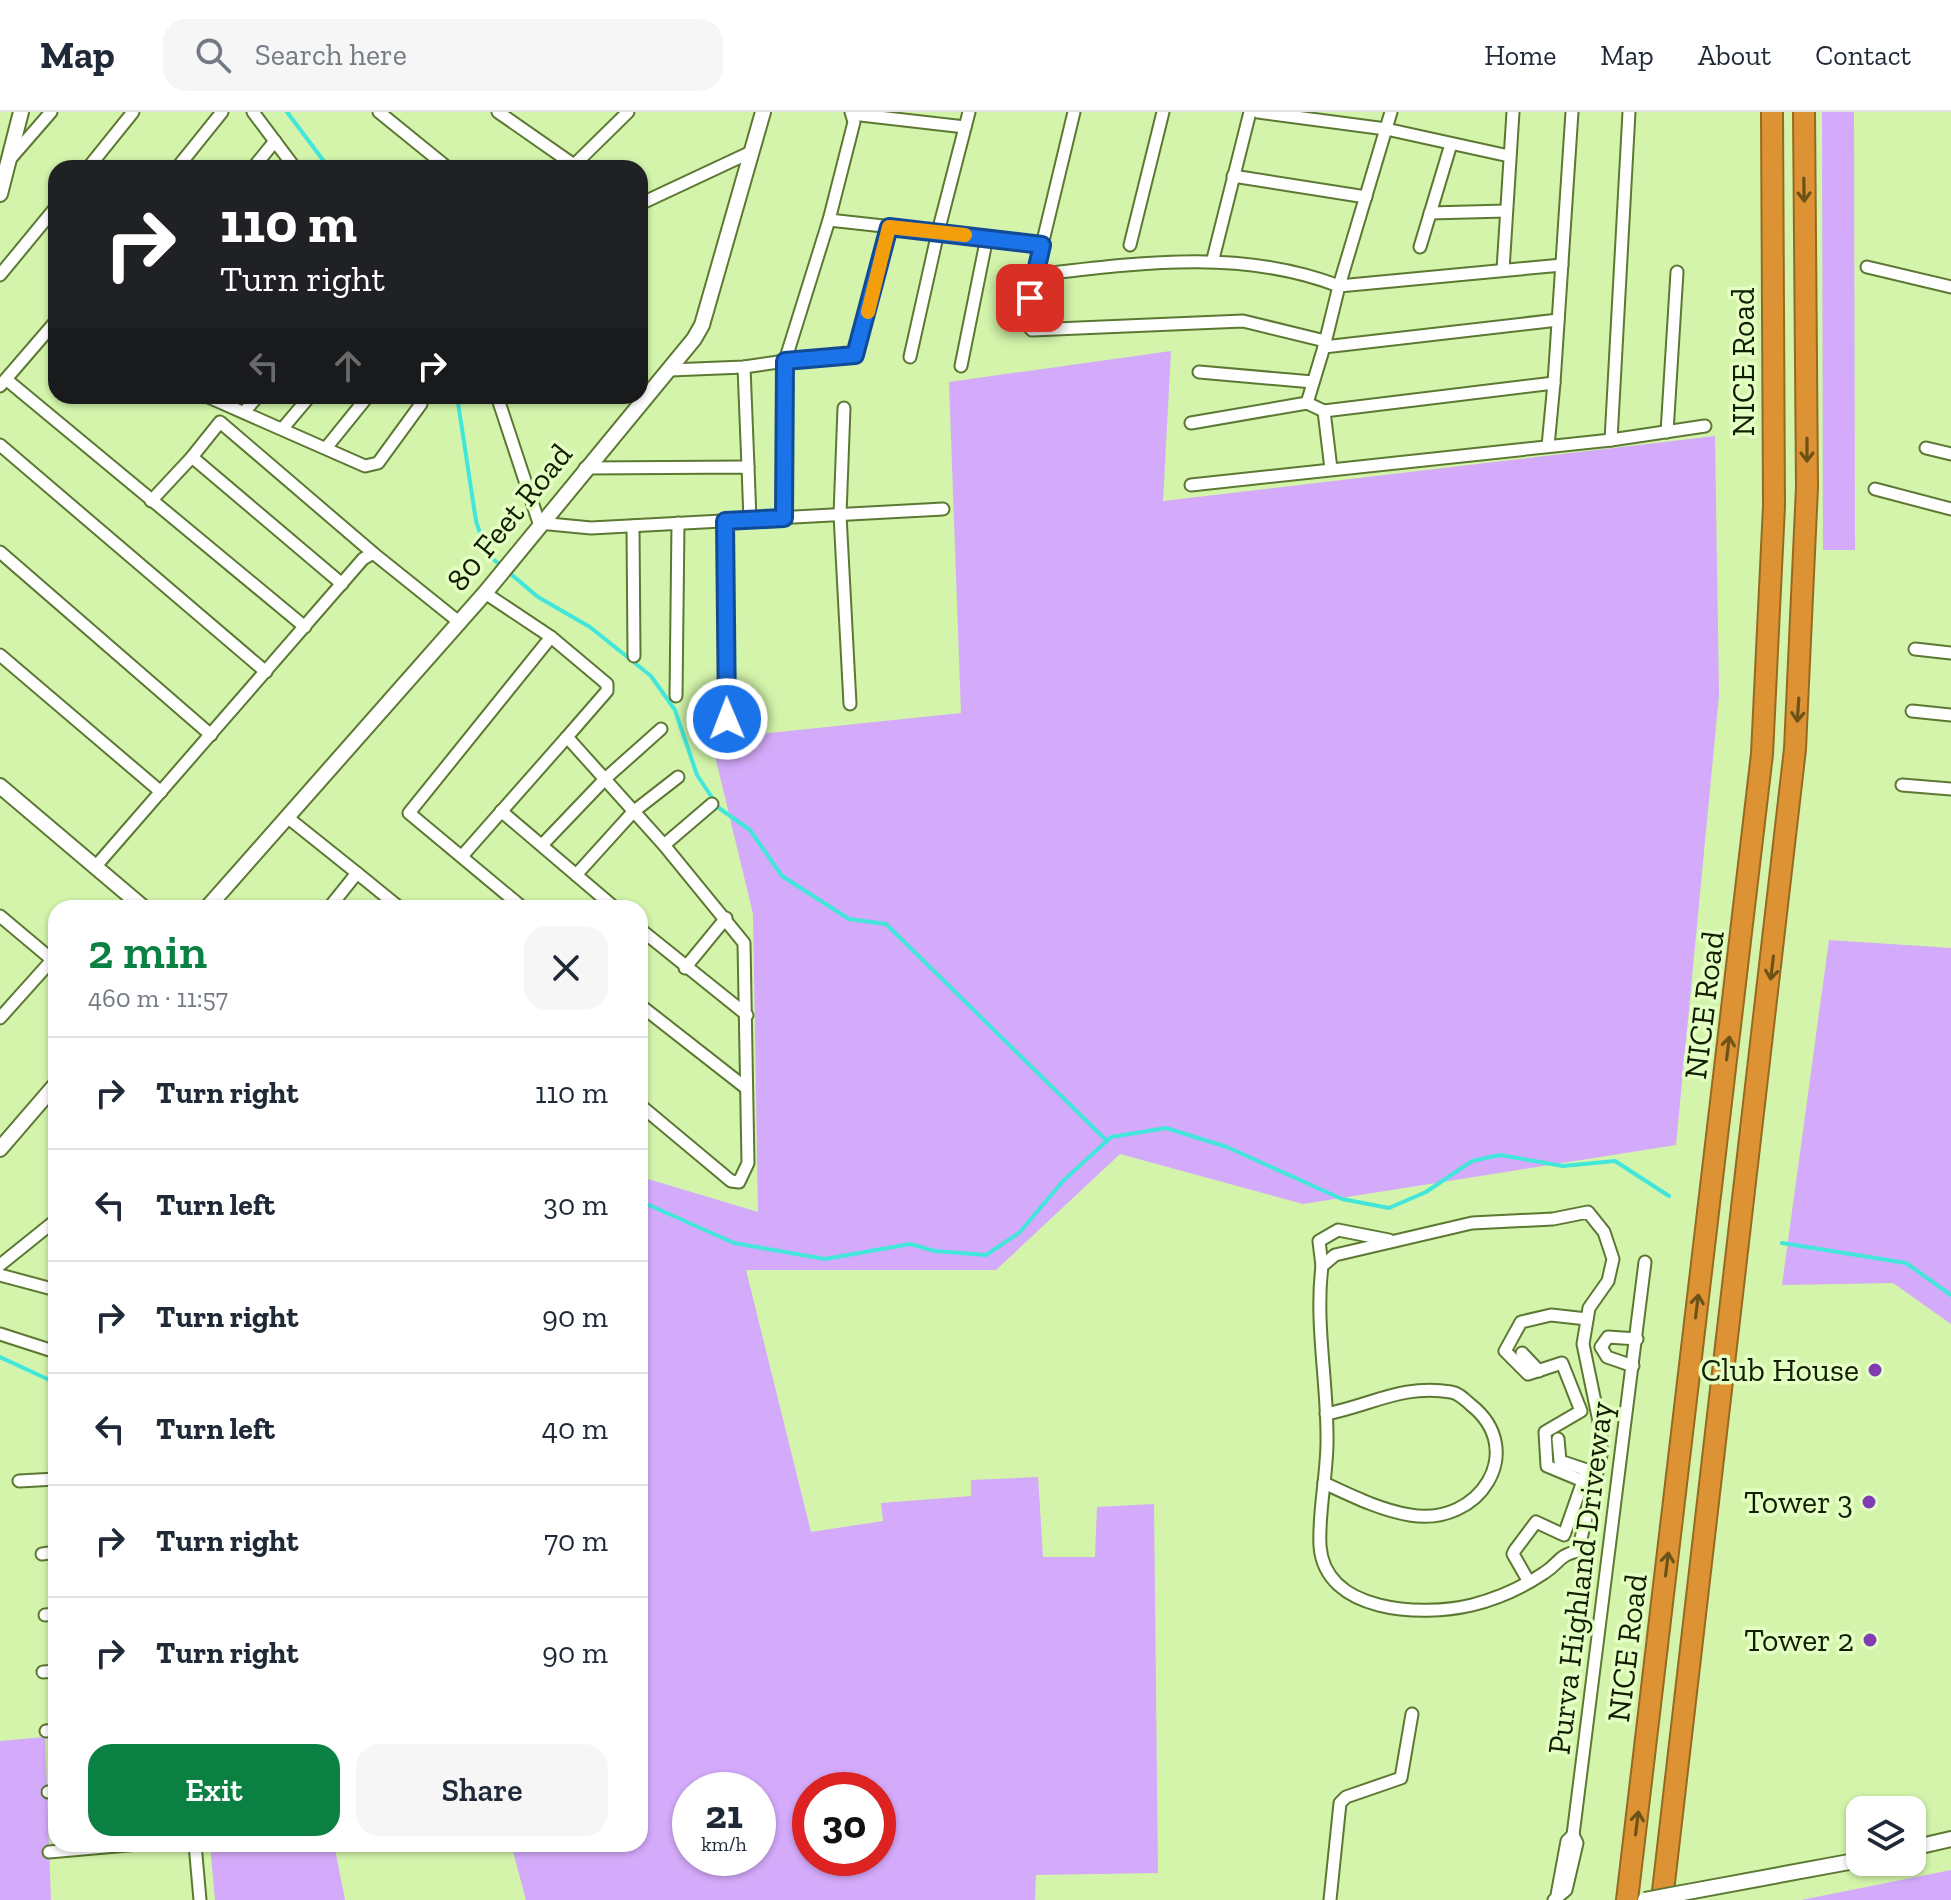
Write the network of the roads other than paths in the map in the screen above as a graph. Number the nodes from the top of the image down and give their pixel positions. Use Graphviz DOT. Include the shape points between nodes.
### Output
graph roads {
  1 [pos="21,112"];
  2 [pos="51,112"];
  3 [pos="133,112"];
  4 [pos="222,112"];
  5 [pos="253,112"];
  6 [pos="379,112"];
  7 [pos="498,112"];
  8 [pos="628,112"];
  9 [pos="763,112"];
  10 [pos="969,112"];
  11 [pos="1074,112"];
  12 [pos="1163,112"];
  13 [pos="1250,112"];
  14 [pos="1258,112"];
  15 [pos="1391,112"];
  16 [pos="1513,112"];
  17 [pos="1572,112"];
  18 [pos="1629,112"];
  19 [pos="1772,112"];
  20 [pos="1804,112"];
  21 [pos="852,113"];
  22 [pos="965,127"];
  23 [pos="1386,129"];
  24 [pos="275,141"];
  25 [pos="1451,144"];
  26 [pos="751,152"];
  27 [pos="1509,156"];
  28 [pos="11,158"];
  29 [pos="94,160"];
  30 [pos="183,160"];
  31 [pos="260,160"];
  32 [pos="289,160"];
  33 [pos="438,160"];
  34 [pos="564,160"];
  35 [pos="578,160"];
  36 [pos="1233,176"];
  37 [pos="0,194"];
  38 [pos="1366,197"];
  39 [pos="648,200"];
  40 [pos="1506,211"];
  41 [pos="1430,213"];
  42 [pos="48,217"];
  43 [pos="829,220"];
  44 [pos="889,227"];
  45 [pos="938,232"];
  46 [pos="987,237"];
  47 [pos="1042,245"];
  48 [pos="1130,245"];
  49 [pos="1420,247"];
  50 [pos="1213,259"];
  51 [pos="1562,265"];
  52 [pos="1867,267"];
  53 [pos="1503,270"];
  54 [pos="1677,272"];
  55 [pos="0,275"];
  56 [pos="1035,275"];
  57 [pos="1339,286"];
  58 [pos="1951,287"];
  59 [pos="1558,320"];
  60 [pos="48,333"];
  61 [pos="1324,344"];
  62 [pos="910,357"];
  63 [pos="785,361"];
  64 [pos="961,366"];
  65 [pos="744,367"];
  66 [pos="670,370"];
  67 [pos="1199,372"];
  68 [pos="1313,382"];
  69 [pos="4,383"];
  70 [pos="1554,383"];
  71 [pos="648,395"];
  72 [pos="1307,403"];
  73 [pos="225,404"];
  74 [pos="251,404"];
  75 [pos="303,404"];
  76 [pos="362,404"];
  77 [pos="421,404"];
  78 [pos="502,404"];
  79 [pos="641,404"];
  80 [pos="844,408"];
  81 [pos="1324,411"];
  82 [pos="244,412"];
  83 [pos="1191,423"];
  84 [pos="1705,426"];
  85 [pos="283,428"];
  86 [pos="1667,432"];
  87 [pos="1611,440"];
  88 [pos="0,445"];
  89 [pos="1548,446"];
  90 [pos="326,448"];
  91 [pos="1926,448"];
  92 [pos="1951,454"];
  93 [pos="192,457"];
  94 [pos="748,467"];
  95 [pos="585,468"];
  96 [pos="1331,469"];
  97 [pos="1191,485"];
  98 [pos="1875,489"];
  99 [pos="151,501"];
  100 [pos="943,509"];
  101 [pos="1951,509"];
  102 [pos="840,515"];
  103 [pos="784,518"];
  104 [pos="750,520"];
  105 [pos="725,521"];
  106 [pos="539,523"];
  107 [pos="678,523"];
  108 [pos="633,526"];
  109 [pos="0,552"];
  110 [pos="373,553"];
  111 [pos="342,584"];
  112 [pos="485,593"];
  113 [pos="459,622"];
  114 [pos="305,627"];
  115 [pos="551,637"];
  116 [pos="1915,649"];
  117 [pos="1951,653"];
  118 [pos="0,655"];
  119 [pos="634,656"];
  120 [pos="266,672"];
  121 [pos="676,696"];
  122 [pos="850,704"];
  123 [pos="1912,711"];
  124 [pos="1951,715"];
  125 [pos="727,719"];
  126 [pos="661,729"];
  127 [pos="211,735"];
  128 [pos="567,737"];
  129 [pos="678,777"];
  130 [pos="606,778"];
  131 [pos="1902,785"];
  132 [pos="0,786"];
  133 [pos="1951,789"];
  134 [pos="161,792"];
  135 [pos="712,804"];
  136 [pos="501,811"];
  137 [pos="633,812"];
  138 [pos="287,817"];
  139 [pos="542,845"];
  140 [pos="664,845"];
  141 [pos="463,855"];
  142 [pos="96,866"];
  143 [pos="357,873"];
  144 [pos="576,875"];
  145 [pos="135,900"];
  146 [pos="214,900"];
  147 [pos="335,900"];
  148 [pos="390,900"];
  149 [pos="514,900"];
  150 [pos="606,900"];
  151 [pos="0,916"];
  152 [pos="726,918"];
  153 [pos="648,936"];
  154 [pos="48,956"];
  155 [pos="48,967"];
  156 [pos="685,968"];
  157 [pos="648,1011"];
  158 [pos="1,1013"];
  159 [pos="747,1015"];
  160 [pos="746,1088"];
  161 [pos="48,1093"];
  162 [pos="648,1112"];
  163 [pos="0,1149"];
  164 [pos="48,1226"];
  165 [pos="1396,1241"];
  166 [pos="1645,1262"];
  167 [pos="0,1265"];
  168 [pos="1322,1266"];
  169 [pos="0,1275"];
  170 [pos="48,1288"];
  171 [pos="1587,1319"];
  172 [pos="0,1334"];
  173 [pos="1637,1339"];
  174 [pos="1583,1344"];
  175 [pos="1601,1347"];
  176 [pos="48,1349"];
  177 [pos="1522,1353"];
  178 [pos="1633,1366"];
  179 [pos="1539,1371"];
  180 [pos="1326,1414"];
  181 [pos="1558,1439"];
  182 [pos="48,1479"];
  183 [pos="19,1481"];
  184 [pos="1583,1481"];
  185 [pos="1324,1483"];
  186 [pos="48,1553"];
  187 [pos="42,1554"];
  188 [pos="1529,1582"];
  189 [pos="43,1672"];
  190 [pos="48,1672"];
  191 [pos="1412,1714"];
  192 [pos="1951,1839"];
  193 [pos="1926,1845"];
  194 [pos="196,1852"];
  195 [pos="1846,1863"];
  196 [pos="1555,1897"];
  197 [pos="200,1900"];
  198 [pos="1330,1900"];
  199 [pos="1627,1900"];
  200 [pos="1645,1900"];
  201 [pos="1662,1900"];
  1 -- 28 [label="street"];
  2 -- 28 [label="street"];
  3 -- 29 [label="street"];
  4 -- 30 [label="street"];
  5 -- 24 [label="street"];
  6 -- 33 [label="street"];
  7 -- 34 [label="street"];
  8 -- 35 [label="street"];
  9 -- 26 [label="street, 80 Feet Road"];
  10 -- 22 [label="street"];
  11 -- 47 [label="street"];
  12 -- 48 [label="street"];
  13 -- 36 [label="street"];
  14 -- 23 [label="street"];
  15 -- 23 [label="street"];
  16 -- 27 [label="street"];
  17 -- 51 [label="street"];
  18 -- 87 [label="street"];
  199 -- 19 [label="highway, NICE Road, one-way" via="1762,754 1774,506"];
  20 -- 201 [label="highway, NICE Road, one-way" via="1807,487 1795,749"];
  21 -- 22 [label="street"];
  21 -- 43 [label="street"];
  22 -- 45 [label="street"];
  23 -- 25 [label="street"];
  23 -- 38 [label="street"];
  24 -- 31 [label="street"];
  24 -- 32 [label="street"];
  25 -- 27 [label="street"];
  25 -- 41 [label="street"];
  26 -- 39 [label="street"];
  26 -- 66 [label="street, 80 Feet Road" via="702,325"];
  27 -- 40 [label="street"];
  28 -- 37 [label="street"];
  36 -- 38 [label="street"];
  36 -- 50 [label="street"];
  38 -- 57 [label="street"];
  40 -- 41 [label="street"];
  40 -- 53 [label="street"];
  41 -- 49 [label="street"];
  42 -- 55 [label="street"];
  43 -- 44 [label="street"];
  43 -- 63 [label="street"];
  44 -- 45 [label="street"];
  44 -- 63 [label="street" via="855,355"];
  45 -- 46 [label="street"];
  45 -- 62 [label="street"];
  46 -- 47 [label="street"];
  46 -- 64 [label="street"];
  47 -- 56 [label="street"];
  50 -- 56 [label="street"];
  50 -- 57 [label="street"];
  51 -- 53 [label="street"];
  51 -- 59 [label="street"];
  52 -- 58 [label="street"];
  53 -- 57 [label="street"];
  54 -- 86 [label="street"];
  56 -- 61 [label="street" via="1024,321 1032,330 1243,321"];
  57 -- 61 [label="street"];
  59 -- 61 [label="street"];
  59 -- 70 [label="street"];
  60 -- 69 [label="street"];
  61 -- 68 [label="street"];
  63 -- 65 [label="street"];
  63 -- 103 [label="street"];
  65 -- 66 [label="street"];
  65 -- 94 [label="street"];
  66 -- 71 [label="street, 80 Feet Road"];
  67 -- 68 [label="street"];
  68 -- 72 [label="street"];
  69 -- 99 [label="street"];
  70 -- 81 [label="street"];
  70 -- 89 [label="street"];
  72 -- 81 [label="street"];
  72 -- 83 [label="street"];
  73 -- 82 [label="street"];
  74 -- 82 [label="street"];
  75 -- 85 [label="street"];
  76 -- 90 [label="street"];
  77 -- 90 [label="street" via="378,463 365,466"];
  78 -- 106 [label="street"];
  79 -- 95 [label="street, 80 Feet Road"];
  80 -- 102 [label="street"];
  81 -- 96 [label="street"];
  82 -- 85 [label="street"];
  84 -- 86 [label="street"];
  85 -- 90 [label="street"];
  86 -- 87 [label="street"];
  87 -- 89 [label="street"];
  88 -- 120 [label="street"];
  89 -- 96 [label="street"];
  91 -- 92 [label="street"];
  93 -- 99 [label="street"];
  93 -- 110 [label="street" via="220,422"];
  93 -- 111 [label="street"];
  94 -- 95 [label="street"];
  94 -- 104 [label="street"];
  95 -- 106 [label="street, 80 Feet Road"];
  96 -- 97 [label="street"];
  98 -- 101 [label="street"];
  99 -- 114 [label="street"];
  100 -- 102 [label="street"];
  102 -- 103 [label="street"];
  102 -- 122 [label="street"];
  103 -- 104 [label="street"];
  104 -- 105 [label="street"];
  105 -- 107 [label="street"];
  105 -- 125 [label="street"];
  106 -- 108 [label="street"];
  106 -- 112 [label="street, 80 Feet Road"];
  107 -- 108 [label="street"];
  107 -- 121 [label="street"];
  108 -- 119 [label="street"];
  109 -- 127 [label="street"];
  110 -- 111 [label="street"];
  110 -- 113 [label="street"];
  111 -- 114 [label="street"];
  112 -- 113 [label="street, 80 Feet Road"];
  112 -- 115 [label="street"];
  113 -- 138 [label="street, 80 Feet Road"];
  114 -- 120 [label="street"];
  115 -- 128 [label="street" via="607,684 607,691"];
  115 -- 141 [label="street" via="409,813"];
  116 -- 117 [label="street"];
  118 -- 134 [label="street"];
  120 -- 127 [label="street"];
  123 -- 124 [label="street"];
  126 -- 130 [label="street"];
  127 -- 134 [label="street"];
  128 -- 130 [label="street"];
  128 -- 136 [label="street"];
  129 -- 137 [label="street"];
  130 -- 137 [label="street"];
  130 -- 139 [label="street"];
  131 -- 133 [label="street"];
  132 -- 142 [label="street"];
  134 -- 142 [label="street"];
  135 -- 140 [label="street"];
  136 -- 139 [label="street"];
  136 -- 141 [label="street"];
  137 -- 140 [label="street"];
  137 -- 144 [label="street"];
  138 -- 143 [label="street"];
  138 -- 146 [label="street, 80 Feet Road"];
  139 -- 144 [label="street"];
  140 -- 152 [label="street"];
  141 -- 149 [label="street"];
  142 -- 145 [label="street"];
  143 -- 147 [label="street"];
  143 -- 148 [label="street"];
  144 -- 150 [label="street"];
  151 -- 154 [label="street"];
  152 -- 156 [label="street"];
  152 -- 159 [label="street" via="744,943"];
  153 -- 156 [label="street"];
  155 -- 158 [label="street"];
  156 -- 159 [label="street"];
  157 -- 160 [label="street"];
  159 -- 160 [label="street"];
  160 -- 162 [label="street" via="748,1163 739,1182 731,1181"];
  161 -- 163 [label="street"];
  164 -- 167 [label="street"];
  165 -- 168 [label="street, Purva Highland Driveway" via="1335,1255"];
  165 -- 168 [label="street" via="1338,1230 1319,1241"];
  165 -- 171 [label="street, Purva Highland Driveway" via="1472,1223 1588,1212 1604,1232 1613,1259 1608,1281"];
  166 -- 173 [label="street"];
  168 -- 180 [label="street, Purva Highland Driveway"];
  169 -- 170 [label="street"];
  171 -- 174 [label="street, Purva Highland Driveway"];
  171 -- 179 [label="street" via="1551,1315 1521,1322 1505,1351 1523,1372"];
  172 -- 176 [label="street"];
  173 -- 175 [label="street" via="1608,1337"];
  173 -- 178 [label="street"];
  174 -- 175 [label="street"];
  174 -- 188 [label="street, Purva Highland Driveway" via="1601,1431 1586,1529 1578,1551 1561,1555"];
  175 -- 178 [label="street, Purva Highland Driveway" via="1607,1357"];
  177 -- 179 [label="street"];
  178 -- 196 [label="street, Purva Highland Driveway" via="1573,1835 1567,1841"];
  179 -- 184 [label="street" via="1562,1363 1581,1411 1545,1432 1547,1466"];
  180 -- 185 [label="street, Purva Highland Driveway"];
  180 -- 185 [label="street" via="1392,1393 1456,1392 1479,1411 1495,1452 1483,1493 1474,1502 1439,1515 1411,1515 1369,1504"];
  181 -- 184 [label="street" via="1560,1461 1587,1470"];
  182 -- 183 [label="street"];
  184 -- 188 [label="street" via="1564,1535 1536,1522 1515,1550"];
  185 -- 188 [label="street, Purva Highland Driveway" via="1320,1548 1329,1575 1343,1590 1381,1606 1421,1610 1471,1605"];
  186 -- 187 [label="street"];
  189 -- 190 [label="street"];
  191 -- 198 [label="street" via="1401,1778 1340,1803"];
  192 -- 193 [label="street"];
  194 -- 197 [label="street"];
  195 -- 200 [label="street, bridge"];
}
